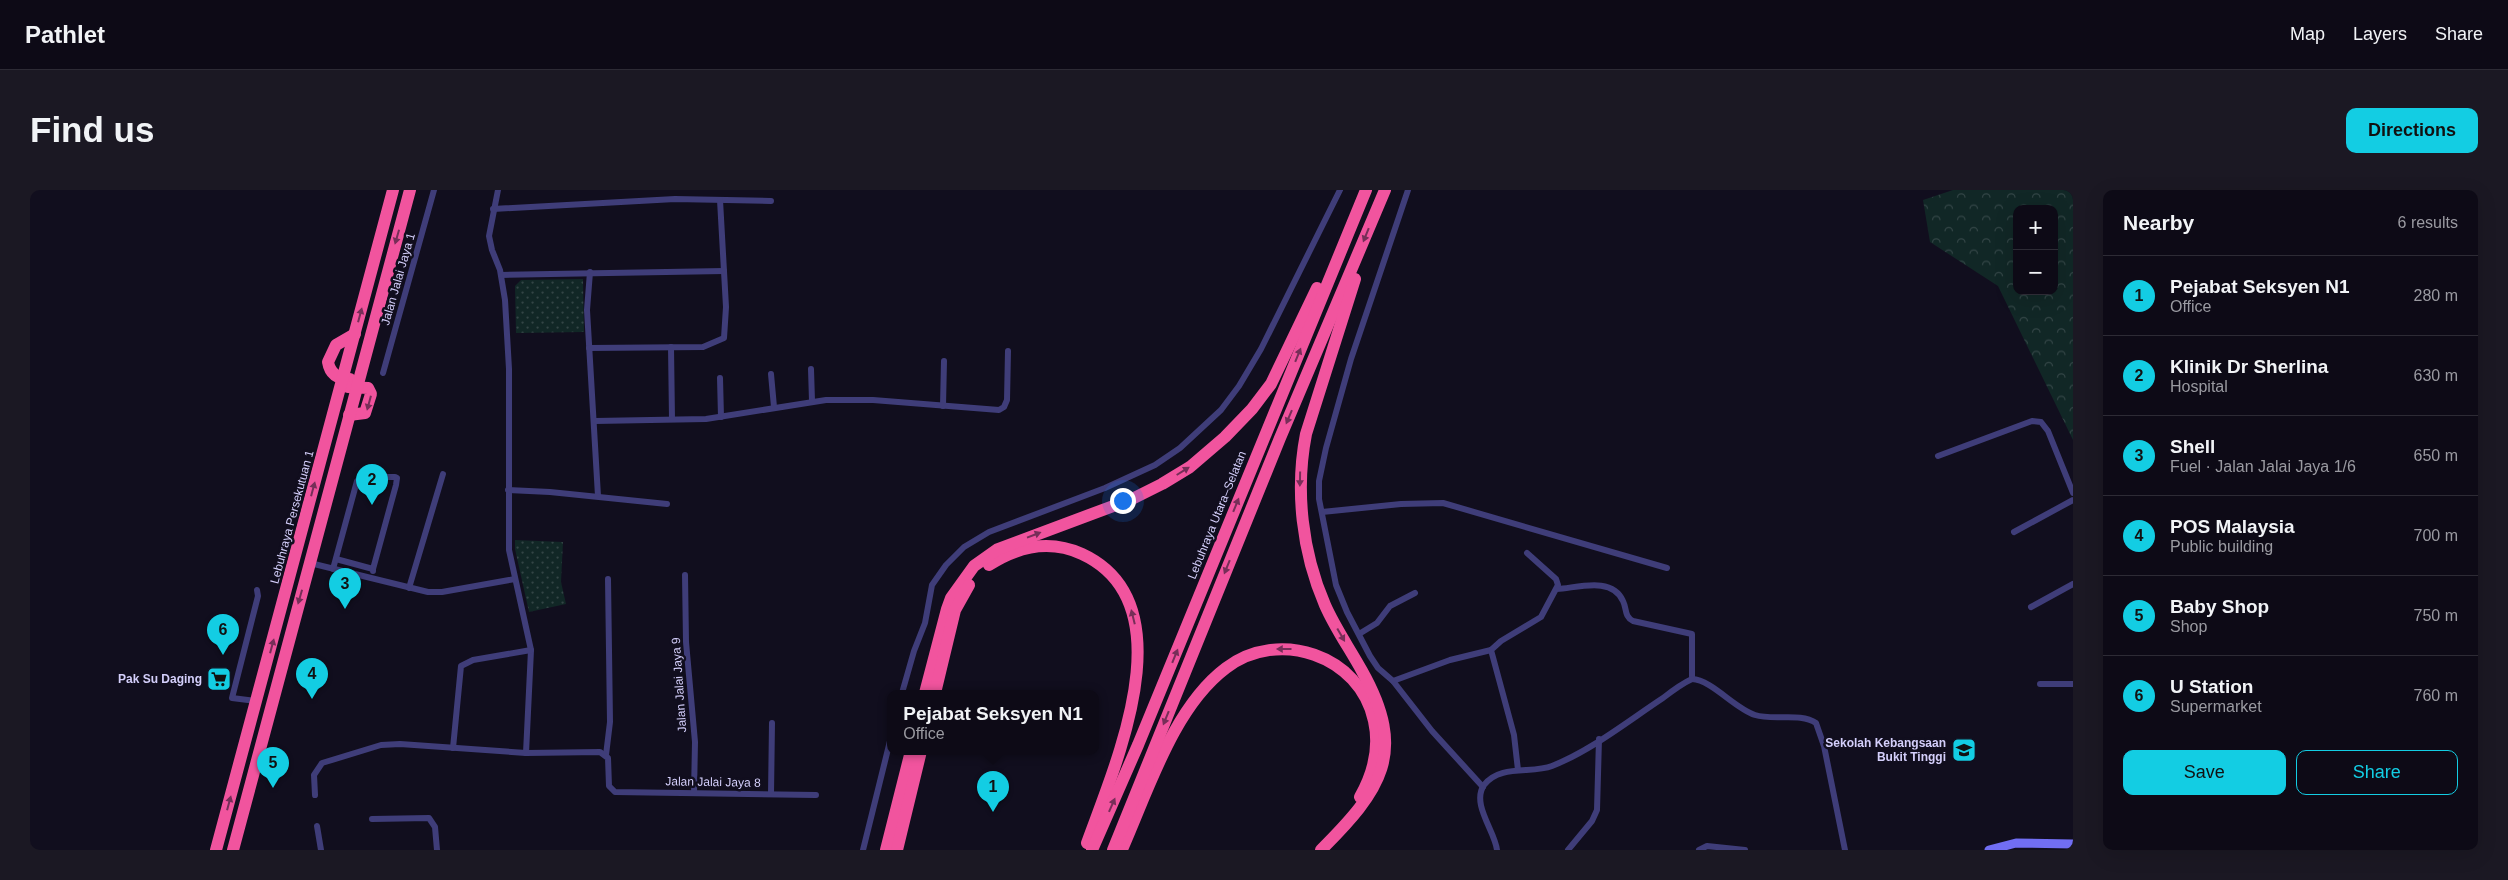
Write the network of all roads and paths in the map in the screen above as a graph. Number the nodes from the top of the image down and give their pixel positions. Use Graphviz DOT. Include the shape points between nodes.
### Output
graph roads {
  1 [pos="394,190"];
  2 [pos="410,190"];
  3 [pos="434,190"];
  4 [pos="498,190"];
  5 [pos="1340,190"];
  6 [pos="1366,190"];
  7 [pos="1385,190"];
  8 [pos="1408,190"];
  9 [pos="720,200"];
  10 [pos="772,201"];
  11 [pos="493,209"];
  12 [pos="1343,246"];
  13 [pos="1354,264"];
  14 [pos="590,272"];
  15 [pos="724,272"];
  16 [pos="501,274"];
  17 [pos="355,334"];
  18 [pos="671,347"];
  19 [pos="589,348"];
  20 [pos="1008,351"];
  21 [pos="944,361"];
  22 [pos="811,369"];
  23 [pos="383,373"];
  24 [pos="771,374"];
  25 [pos="720,378"];
  26 [pos="342,383"];
  27 [pos="357,383"];
  28 [pos="812,401"];
  29 [pos="943,406"];
  30 [pos="774,407"];
  31 [pos="349,415"];
  32 [pos="721,417"];
  33 [pos="672,419"];
  34 [pos="595,421"];
  35 [pos="1938,456"];
  36 [pos="443,474"];
  37 [pos="508,490"];
  38 [pos="2073,493"];
  39 [pos="598,496"];
  40 [pos="2073,500"];
  41 [pos="667,504"];
  42 [pos="1322,512"];
  43 [pos="2014,532"];
  44 [pos="1527,553"];
  45 [pos="336,559"];
  46 [pos="310,563"];
  47 [pos="1667,568"];
  48 [pos="333,569"];
  49 [pos="373,569"];
  50 [pos="686,575"];
  51 [pos="372,578"];
  52 [pos="515,579"];
  53 [pos="608,579"];
  54 [pos="2073,584"];
  55 [pos="410,588"];
  56 [pos="1557,589"];
  57 [pos="258,590"];
  58 [pos="1415,593"];
  59 [pos="2031,607"];
  60 [pos="1359,634"];
  61 [pos="531,650"];
  62 [pos="1491,650"];
  63 [pos="1692,679"];
  64 [pos="1393,681"];
  65 [pos="2040,684"];
  66 [pos="2073,684"];
  67 [pos="903,690"];
  68 [pos="926,690"];
  69 [pos="935,690"];
  70 [pos="257,701"];
  71 [pos="772,723"];
  72 [pos="1600,739"];
  73 [pos="453,748"];
  74 [pos="526,753"];
  75 [pos="887,753"];
  76 [pos="606,755"];
  77 [pos="910,755"];
  78 [pos="920,755"];
  79 [pos="1518,770"];
  80 [pos="1483,787"];
  81 [pos="694,793"];
  82 [pos="771,794"];
  83 [pos="315,795"];
  84 [pos="816,795"];
  85 [pos="372,820"];
  86 [pos="317,826"];
  87 [pos="2071,846"];
  88 [pos="216,850"];
  89 [pos="233,850"];
  90 [pos="321,850"];
  91 [pos="438,850"];
  92 [pos="863,850"];
  93 [pos="886,850"];
  94 [pos="897,850"];
  95 [pos="1085,850"];
  96 [pos="1092,850"];
  97 [pos="1113,850"];
  98 [pos="1121,850"];
  99 [pos="1310,850"];
  100 [pos="1321,850"];
  101 [pos="1497,850"];
  102 [pos="1568,850"];
  103 [pos="1699,850"];
  104 [pos="1745,850"];
  105 [pos="1845,850"];
  106 [pos="1989,850"];
  17 -- 1 [label="highway, Lebuhraya Persekutuan 1, one-way"];
  2 -- 27 [label="highway, one-way"];
  3 -- 23 [label="street, Jalan Jalai Jaya 1"];
  4 -- 11 [label="street"];
  5 -- 67 [label="street" via="1262,349 1221,410 1180,448 1155,465 990,532 964,547 932,585 926,623"];
  6 -- 12 [label="highway, Lebuhraya Utara–Selatan"];
  7 -- 13 [label="highway, one-way"];
  8 -- 42 [label="street" via="1350,359 1326,448 1319,487"];
  9 -- 10 [label="street"];
  9 -- 11 [label="street" via="675,199"];
  9 -- 15 [label="street"];
  11 -- 16 [label="street" via="489,236"];
  68 -- 12 [label="highway, one-way" via="951,598 974,566 998,549 1132,499 1162,484 1190,467 1225,437 1270,384 1333,254"];
  96 -- 12 [label="highway, Lebuhraya Utara–Selatan, one-way"];
  13 -- 97 [label="highway, one-way"];
  13 -- 100 [label="highway, one-way" via="1354,284 1306,434 1300,484 1306,540 1324,604 1379,705 1386,744 1383,766 1366,801"];
  14 -- 15 [label="street"];
  14 -- 16 [label="street"];
  14 -- 19 [label="street"];
  15 -- 18 [label="street" via="724,338 703,347"];
  16 -- 37 [label="street" via="506,300 508,353"];
  17 -- 26 [label="highway, Lebuhraya Persekutuan 1"];
  17 -- 26 [label="highway" via="339,342 329,358 330,370"];
  18 -- 19 [label="street"];
  18 -- 33 [label="street"];
  19 -- 34 [label="street"];
  20 -- 29 [label="street" via="1008,394 1004,407 993,410"];
  21 -- 29 [label="street"];
  22 -- 28 [label="street"];
  24 -- 30 [label="street"];
  25 -- 32 [label="street"];
  26 -- 27 [label="highway"];
  70 -- 26 [label="highway, Lebuhraya Persekutuan 1, one-way"];
  27 -- 31 [label="highway"];
  27 -- 31 [label="highway, one-way" via="368,388 371,400 365,413"];
  28 -- 29 [label="street" via="872,400"];
  28 -- 30 [label="street"];
  30 -- 32 [label="street"];
  31 -- 46 [label="highway"];
  32 -- 33 [label="street"];
  33 -- 34 [label="street"];
  34 -- 39 [label="street"];
  35 -- 38 [label="street" via="2032,421 2041,422 2048,431"];
  36 -- 55 [label="street"];
  37 -- 39 [label="street"];
  37 -- 52 [label="street" via="508,550"];
  39 -- 41 [label="street"];
  40 -- 43 [label="street"];
  42 -- 47 [label="street" via="1444,503"];
  42 -- 60 [label="street" via="1336,585"];
  44 -- 56 [label="street" via="1556,579"];
  45 -- 48 [label="street"];
  45 -- 49 [label="street"];
  45 -- 49 [label="street" via="357,481 362,477 397,478"];
  46 -- 48 [label="street"];
  46 -- 89 [label="highway, one-way"];
  48 -- 51 [label="street"];
  49 -- 51 [label="street"];
  50 -- 81 [label="street, Jalan Jalai Jaya 9" via="686,642 695,742"];
  51 -- 55 [label="street"];
  52 -- 55 [label="street" via="442,592"];
  52 -- 61 [label="street"];
  53 -- 76 [label="street" via="610,722"];
  54 -- 59 [label="street"];
  56 -- 62 [label="street" via="1542,617 1501,640"];
  56 -- 63 [label="street" via="1604,586 1621,597 1627,616 1633,621 1692,634"];
  57 -- 70 [label="street" via="232,698"];
  58 -- 60 [label="street" via="1390,606 1378,623"];
  60 -- 64 [label="street" via="1378,668"];
  61 -- 73 [label="street" via="473,660 461,666"];
  61 -- 74 [label="street"];
  62 -- 64 [label="street" via="1450,660"];
  62 -- 79 [label="street" via="1514,735"];
  63 -- 72 [label="street"];
  63 -- 105 [label="street" via="1700,680 1756,715 1816,723 1824,746"];
  64 -- 80 [label="street" via="1432,731"];
  65 -- 66 [label="street"];
  95 -- 69 [label="highway, one-way" via="1128,723 1138,656 1138,638 1130,603 1103,566 1074,550 1035,546 1018,550 984,569 974,578 955,610"];
  88 -- 70 [label="highway, Lebuhraya Persekutuan 1, one-way"];
  71 -- 82 [label="street"];
  72 -- 79 [label="street" via="1548,768"];
  72 -- 102 [label="street" via="1597,810 1592,822"];
  73 -- 74 [label="street"];
  73 -- 83 [label="street" via="390,744 334,759 315,770"];
  74 -- 76 [label="street" via="600,752"];
  75 -- 92 [label="street"];
  76 -- 81 [label="street, Jalan Jalai Jaya 8" via="611,790"];
  77 -- 93 [label="highway"];
  78 -- 94 [label="highway"];
  79 -- 80 [label="street" via="1494,778"];
  80 -- 101 [label="street" via="1482,810 1495,836"];
  81 -- 82 [label="street, Jalan Jalai Jaya 8"];
  82 -- 84 [label="street, Jalan Jalai Jaya 8"];
  85 -- 91 [label="street" via="425,817 432,820"];
  86 -- 90 [label="street"];
  87 -- 106 [label="street" via="2016,843"];
  99 -- 98 [label="highway, one-way" via="1358,801 1366,786 1375,761 1374,721 1362,692 1333,662 1314,653 1278,649 1244,657 1227,667 1202,690 1164,753"];
  103 -- 104 [label="street" via="1712,846"];
}
